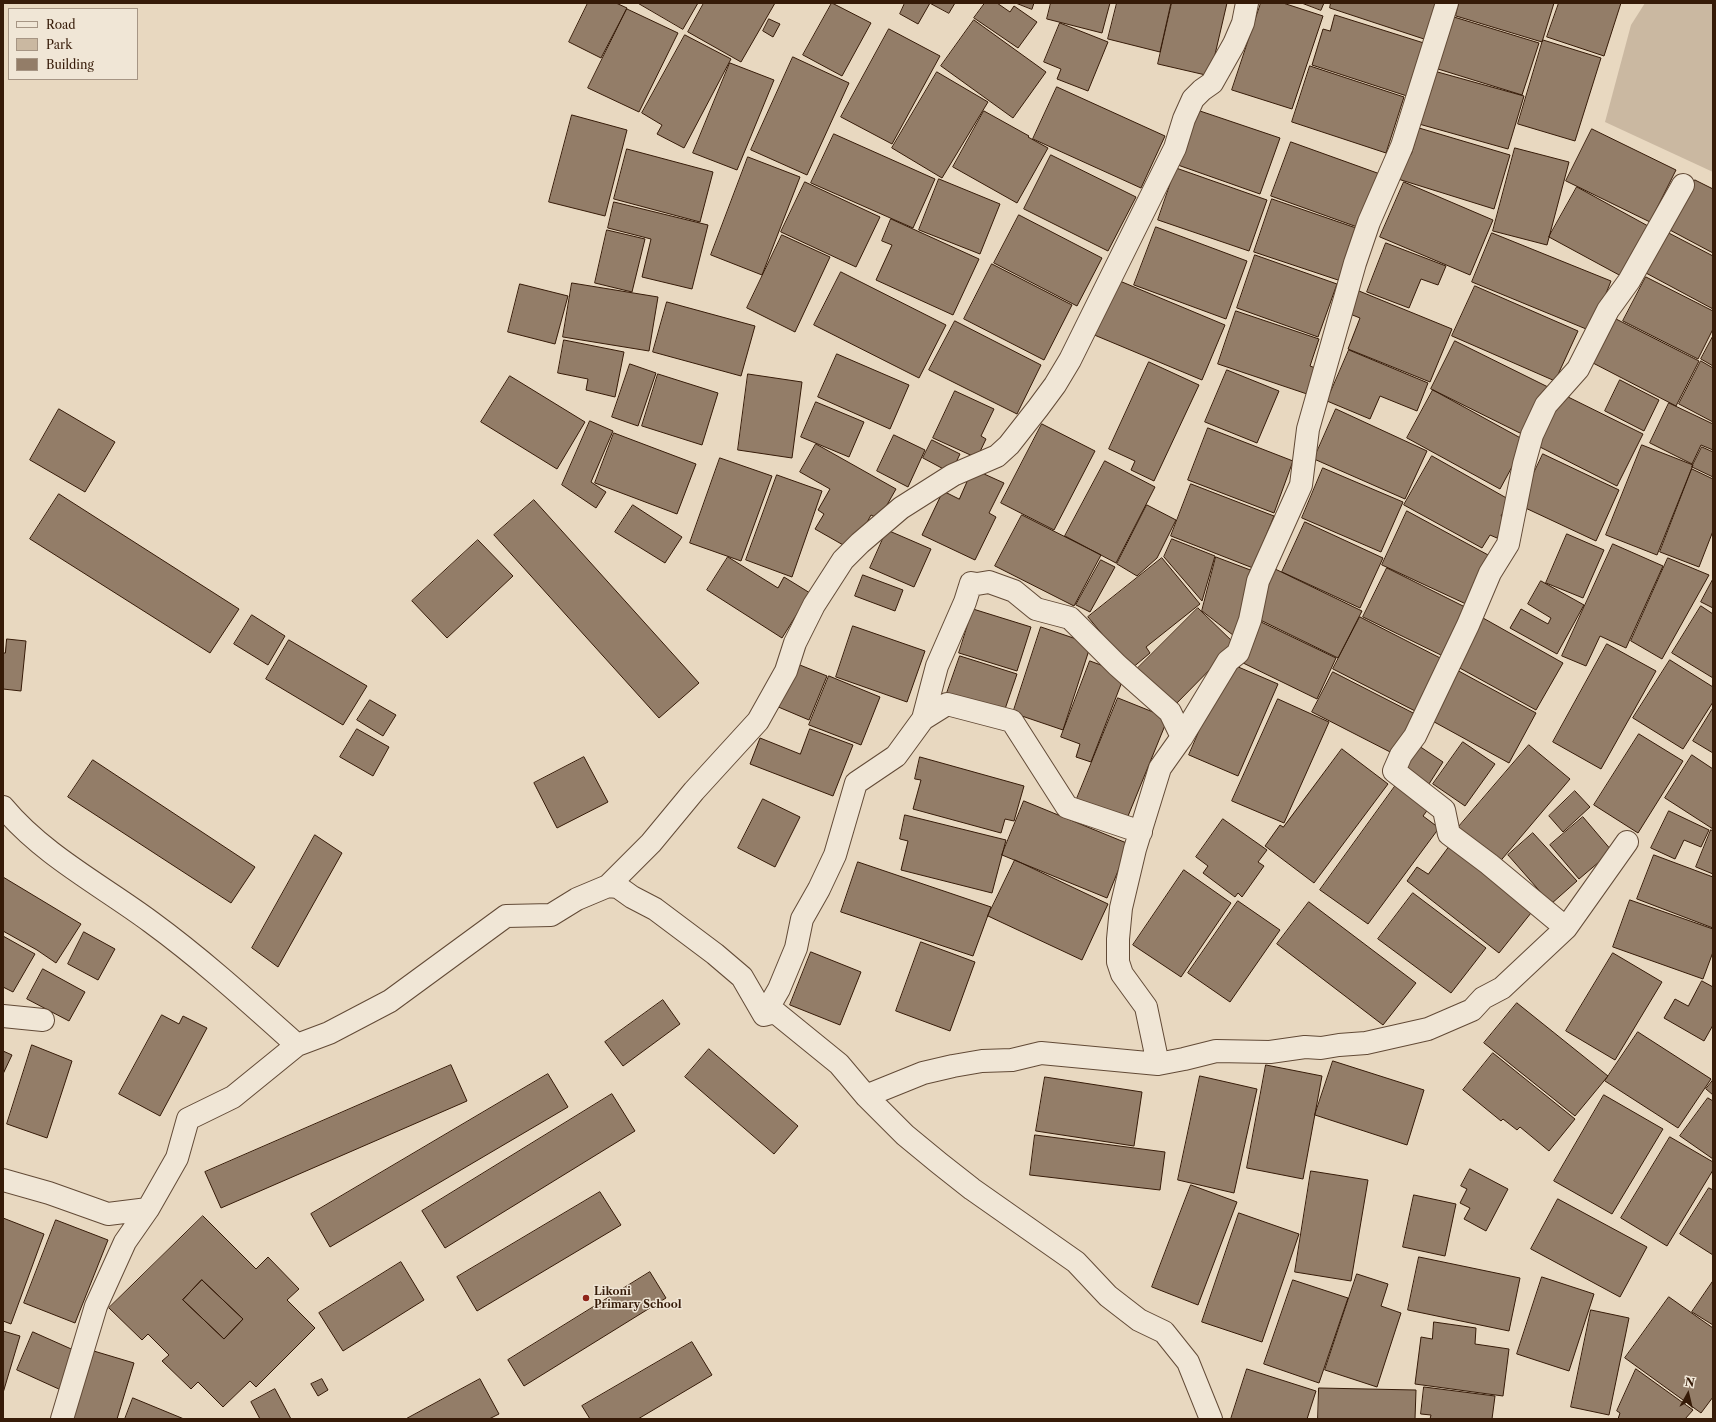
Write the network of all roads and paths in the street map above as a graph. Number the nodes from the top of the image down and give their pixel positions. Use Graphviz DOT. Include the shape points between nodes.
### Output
graph roads {
  1 [pos="1247,3"];
  2 [pos="1447,3"];
  3 [pos="1683,185"];
  4 [pos="923,719"];
  5 [pos="1182,736"];
  6 [pos="3,807"];
  7 [pos="1141,832"];
  8 [pos="1627,842"];
  9 [pos="608,886"];
  10 [pos="1566,928"];
  11 [pos="764,1015"];
  12 [pos="3,1016"];
  13 [pos="43,1020"];
  14 [pos="297,1045"];
  15 [pos="1158,1064"];
  16 [pos="866,1096"];
  17 [pos="3,1180"];
  18 [pos="148,1209"];
  19 [pos="62,1419"];
  20 [pos="1211,1419"];
  1 -- 9 [label="street" via="1243,23 1234,44 1212,83 1193,99 1175,148 1126,248 1070,360 1047,396 1009,445 997,456 953,476 901,508 844,560 814,605 795,643 786,671 758,721 651,843"];
  2 -- 5 [label="street" via="1402,146 1369,222 1355,263 1308,429 1301,485 1258,581 1250,620 1238,653 1228,661"];
  3 -- 10 [label="street" via="1629,281 1608,310 1578,369 1546,405 1532,435 1524,464 1508,544 1490,573 1418,729 1401,755 1394,772 1444,810 1449,834"];
  4 -- 5 [label="street" via="937,666 971,583 989,582 1014,591 1036,609 1070,618 1117,665 1170,712"];
  4 -- 7 [label="street" via="948,704 1012,721 1067,807"];
  4 -- 11 [label="street" via="896,756 856,783 834,855 819,890 802,919 796,948 779,989"];
  5 -- 7 [label="street" via="1160,768"];
  6 -- 14 [label="street" via="51,852 179,943 238,990"];
  7 -- 15 [label="street" via="1121,908 1118,962 1122,974 1146,1007"];
  8 -- 10 [label="street"];
  9 -- 11 [label="street" via="618,887 655,909 715,954 742,977"];
  9 -- 14 [label="street" via="551,915 506,916 390,1000"];
  10 -- 15 [label="street" via="1502,988 1483,998 1472,1010 1428,1029 1366,1043 1270,1052 1216,1051"];
  11 -- 16 [label="street" via="775,1012 839,1064"];
  12 -- 13 [label="street"];
  14 -- 18 [label="street" via="233,1097 188,1118 177,1158"];
  15 -- 16 [label="street" via="1041,1053 1012,1060 982,1061 930,1072"];
  16 -- 20 [label="street" via="905,1135 939,1163 1076,1262 1108,1296 1139,1320 1164,1332 1188,1362"];
  17 -- 18 [label="street" via="108,1214"];
  18 -- 19 [label="street" via="125,1242 96,1306"];
}
